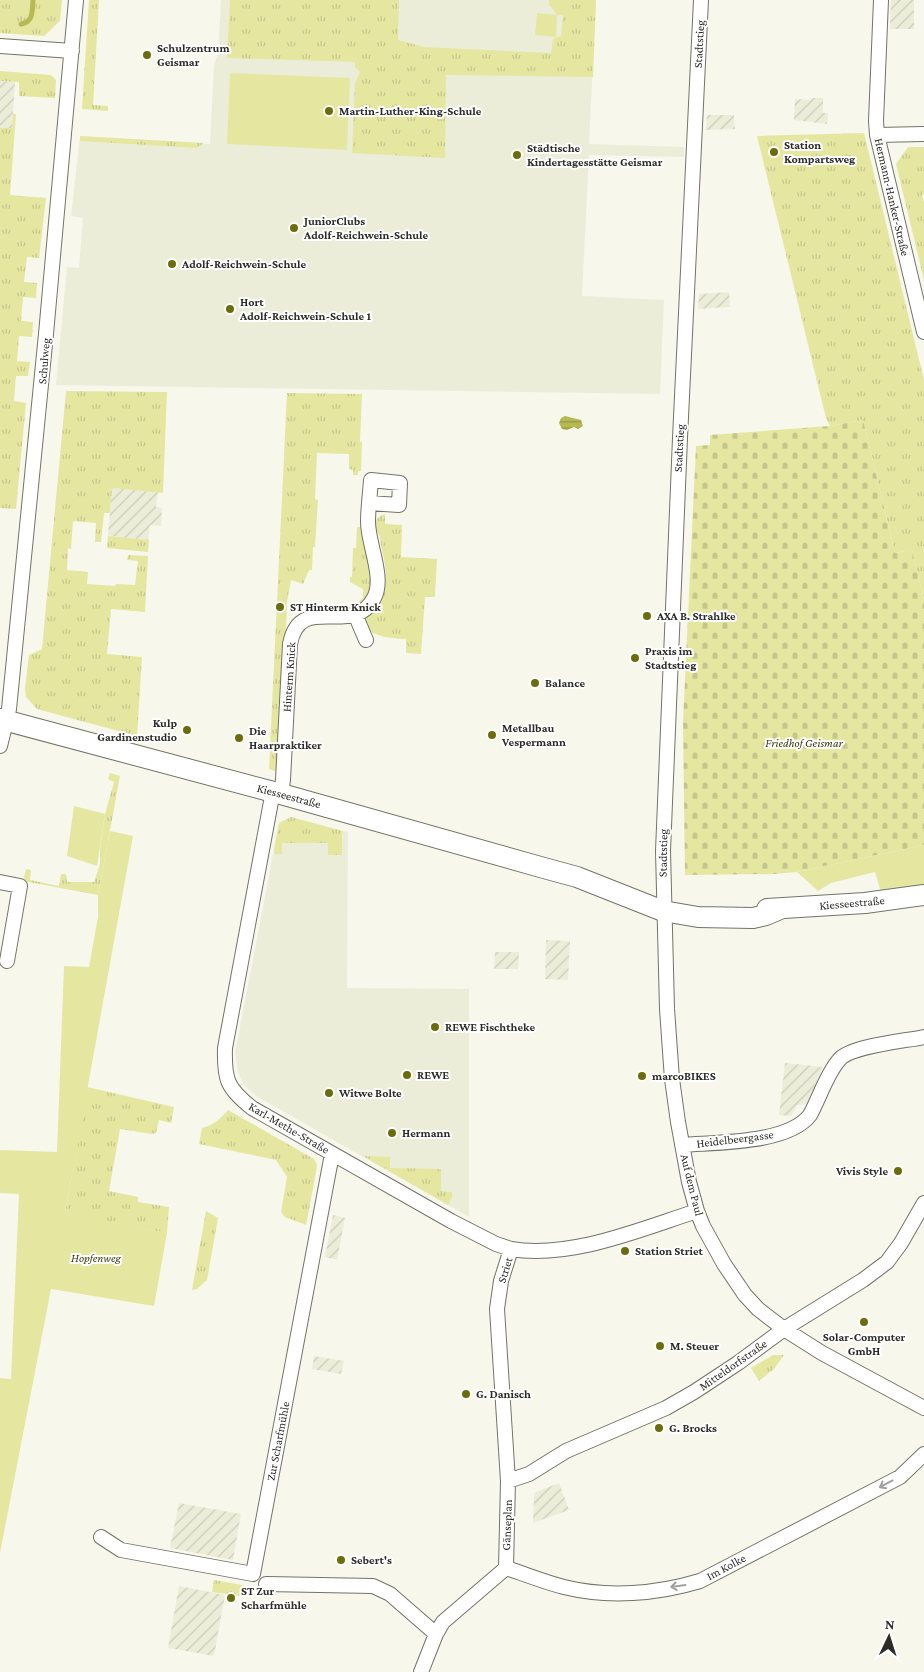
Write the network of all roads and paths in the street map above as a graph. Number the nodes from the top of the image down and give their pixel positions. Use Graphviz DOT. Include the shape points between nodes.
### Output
graph roads {
  1 [pos="76,0"];
  2 [pos="701,0"];
  3 [pos="881,0"];
  4 [pos="0,46"];
  5 [pos="72,51"];
  6 [pos="924,134"];
  7 [pos="877,135"];
  8 [pos="924,332"];
  9 [pos="369,503"];
  10 [pos="355,614"];
  11 [pos="366,640"];
  12 [pos="3,720"];
  13 [pos="0,746"];
  14 [pos="277,792"];
  15 [pos="0,882"];
  16 [pos="924,895"];
  17 [pos="663,904"];
  18 [pos="7,961"];
  19 [pos="924,1037"];
  20 [pos="682,1145"];
  21 [pos="332,1154"];
  22 [pos="924,1203"];
  23 [pos="697,1211"];
  24 [pos="511,1249"];
  25 [pos="784,1329"];
  26 [pos="924,1408"];
  27 [pos="924,1454"];
  28 [pos="508,1482"];
  29 [pos="101,1537"];
  30 [pos="506,1568"];
  31 [pos="266,1584"];
  32 [pos="436,1634"];
  33 [pos="421,1672"];
  1 -- 5 [label="street, Schulweg"];
  2 -- 17 [label="street, Stadtstieg" via="667,739"];
  3 -- 7 [label="street, Hermann-Hanker-Straße"];
  4 -- 5 [label="street"];
  5 -- 12 [label="street, Schulweg" via="9,708"];
  6 -- 7 [label="street"];
  7 -- 8 [label="street, Hermann-Hanker-Straße"];
  9 -- 10 [label="street" via="368,524 377,588 375,598"];
  10 -- 11 [label="street"];
  10 -- 14 [label="street, Hinterm Knick" via="306,618 294,630 290,644 284,780"];
  12 -- 13 [label="street, Schulweg"];
  12 -- 14 [label="street, Kiesseestraße"];
  14 -- 17 [label="street, Kiesseestraße" via="577,877 595,878"];
  14 -- 21 [label="street, Karl-Methe-Straße" via="224,1063 226,1076 236,1096"];
  15 -- 18 [label="street" via="20,886"];
  16 -- 17 [label="street, Kiesseestraße" via="780,909"];
  17 -- 20 [label="street, Auf dem Paul" via="672,1079"];
  19 -- 20 [label="street, Heidelbeergasse" via="844,1055 810,1115 791,1130 750,1140"];
  20 -- 23 [label="street, Auf dem Paul"];
  21 -- 24 [label="street, Karl-Methe-Straße" via="451,1221"];
  21 -- 29 [label="street, Zur Scharfmühle" via="253,1574 121,1550"];
  22 -- 25 [label="street, Mitteldorfstraße" via="887,1262"];
  23 -- 24 [label="street, Striet" via="561,1250"];
  23 -- 25 [label="street, Auf dem Paul" via="744,1295"];
  24 -- 28 [label="street, Striet" via="497,1309"];
  25 -- 26 [label="street, Auf dem Paul"];
  25 -- 28 [label="street, Mitteldorfstraße" via="677,1402 566,1451 529,1474"];
  27 -- 30 [label="street, Im Kolke, one-way" via="900,1476 700,1581 686,1585 616,1594 584,1591"];
  28 -- 30 [label="street, Gänseplan"];
  30 -- 32 [label="street" via="443,1622"];
  31 -- 32 [label="street" via="373,1586 390,1594"];
  32 -- 33 [label="street"];
}
